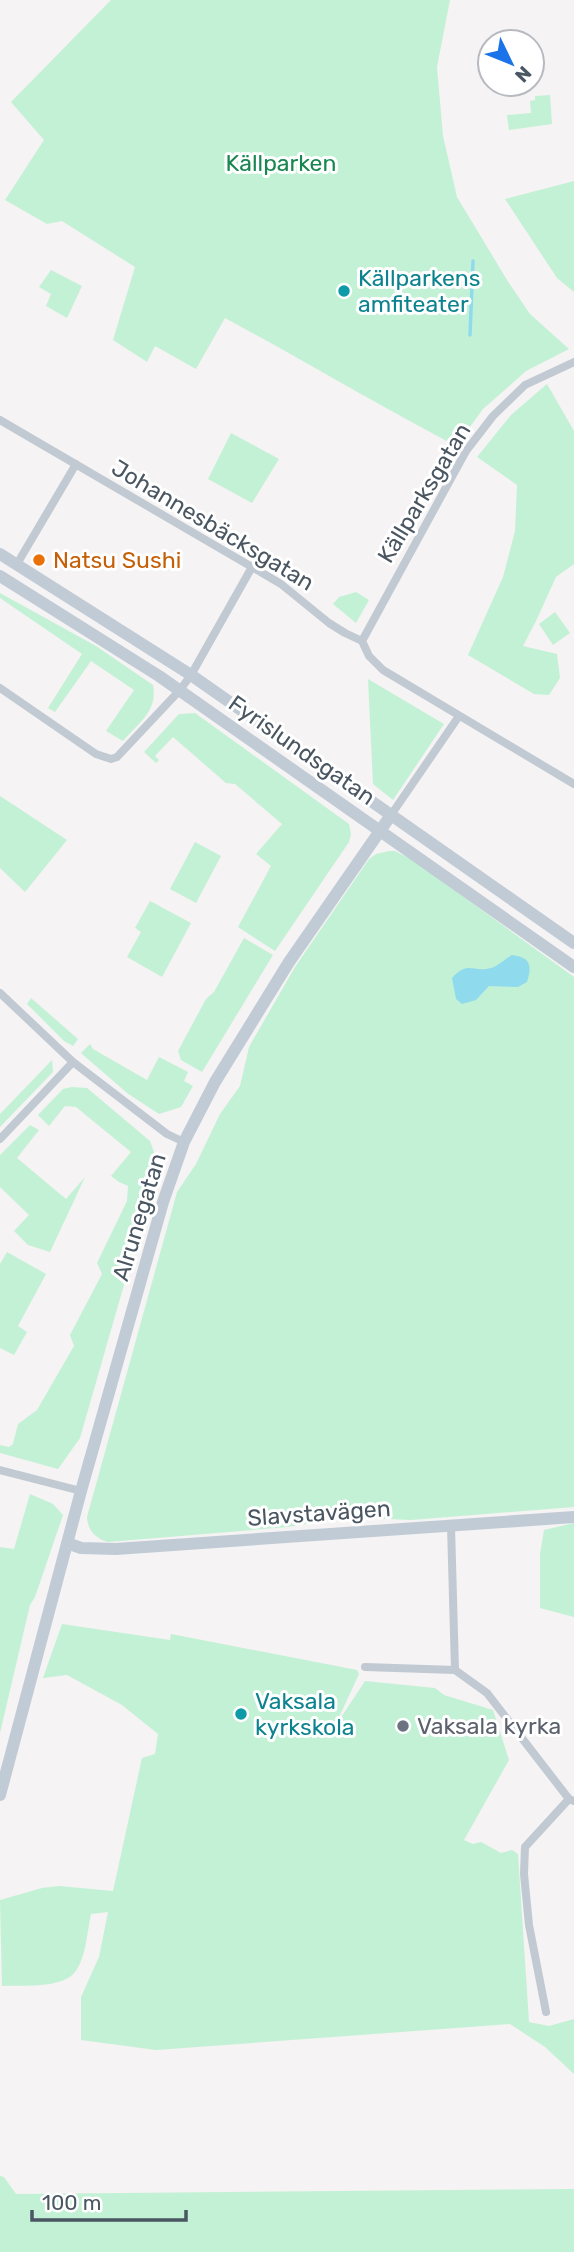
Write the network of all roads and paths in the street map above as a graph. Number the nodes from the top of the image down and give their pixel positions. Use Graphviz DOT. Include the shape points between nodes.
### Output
graph roads {
  1 [pos="574,362"];
  2 [pos="0,420"];
  3 [pos="76,464"];
  4 [pos="0,554"];
  5 [pos="17,564"];
  6 [pos="252,567"];
  7 [pos="0,576"];
  8 [pos="362,641"];
  9 [pos="191,674"];
  10 [pos="0,688"];
  11 [pos="180,690"];
  12 [pos="460,716"];
  13 [pos="574,784"];
  14 [pos="391,815"];
  15 [pos="381,831"];
  16 [pos="574,943"];
  17 [pos="574,967"];
  18 [pos="0,993"];
  19 [pos="73,1062"];
  20 [pos="0,1139"];
  21 [pos="184,1142"];
  22 [pos="0,1470"];
  23 [pos="81,1491"];
  24 [pos="574,1517"];
  25 [pos="452,1526"];
  26 [pos="67,1543"];
  27 [pos="365,1667"];
  28 [pos="456,1670"];
  29 [pos="0,1795"];
  30 [pos="572,1800"];
  31 [pos="546,2012"];
  1 -- 8 [label="street, Källparksgatan" via="525,385 466,451"];
  2 -- 3 [label="street, Johannesbäcksgatan"];
  3 -- 5 [label="street"];
  3 -- 6 [label="street, Johannesbäcksgatan"];
  4 -- 5 [label="street, Fyrislundsgatan"];
  5 -- 9 [label="street, Fyrislundsgatan"];
  6 -- 8 [label="street, Johannesbäcksgatan"];
  6 -- 9 [label="street"];
  7 -- 11 [label="street, Fyrislundsgatan"];
  8 -- 12 [label="street, Johannesbäcksgatan" via="383,670"];
  9 -- 11 [label="street"];
  9 -- 14 [label="street, Fyrislundsgatan"];
  10 -- 11 [label="street" via="96,754 111,759 123,752"];
  11 -- 15 [label="street, Fyrislundsgatan"];
  12 -- 13 [label="street, Johannesbäcksgatan"];
  12 -- 14 [label="street, Alrunegatan"];
  14 -- 15 [label="street, Alrunegatan"];
  14 -- 16 [label="street, Fyrislundsgatan"];
  15 -- 17 [label="street, Fyrislundsgatan"];
  15 -- 21 [label="street, Alrunegatan" via="289,962"];
  18 -- 19 [label="street"];
  19 -- 20 [label="street"];
  19 -- 21 [label="street"];
  21 -- 23 [label="street, Alrunegatan"];
  22 -- 23 [label="street"];
  23 -- 26 [label="street, Alrunegatan"];
  24 -- 25 [label="street, Slavstavägen"];
  25 -- 26 [label="street, Slavstavägen" via="116,1549"];
  25 -- 28 [label="street"];
  26 -- 29 [label="street, Alrunegatan"];
  27 -- 28 [label="street"];
  28 -- 30 [label="street" via="487,1693"];
  30 -- 31 [label="street" via="525,1847 529,1925"];
}
